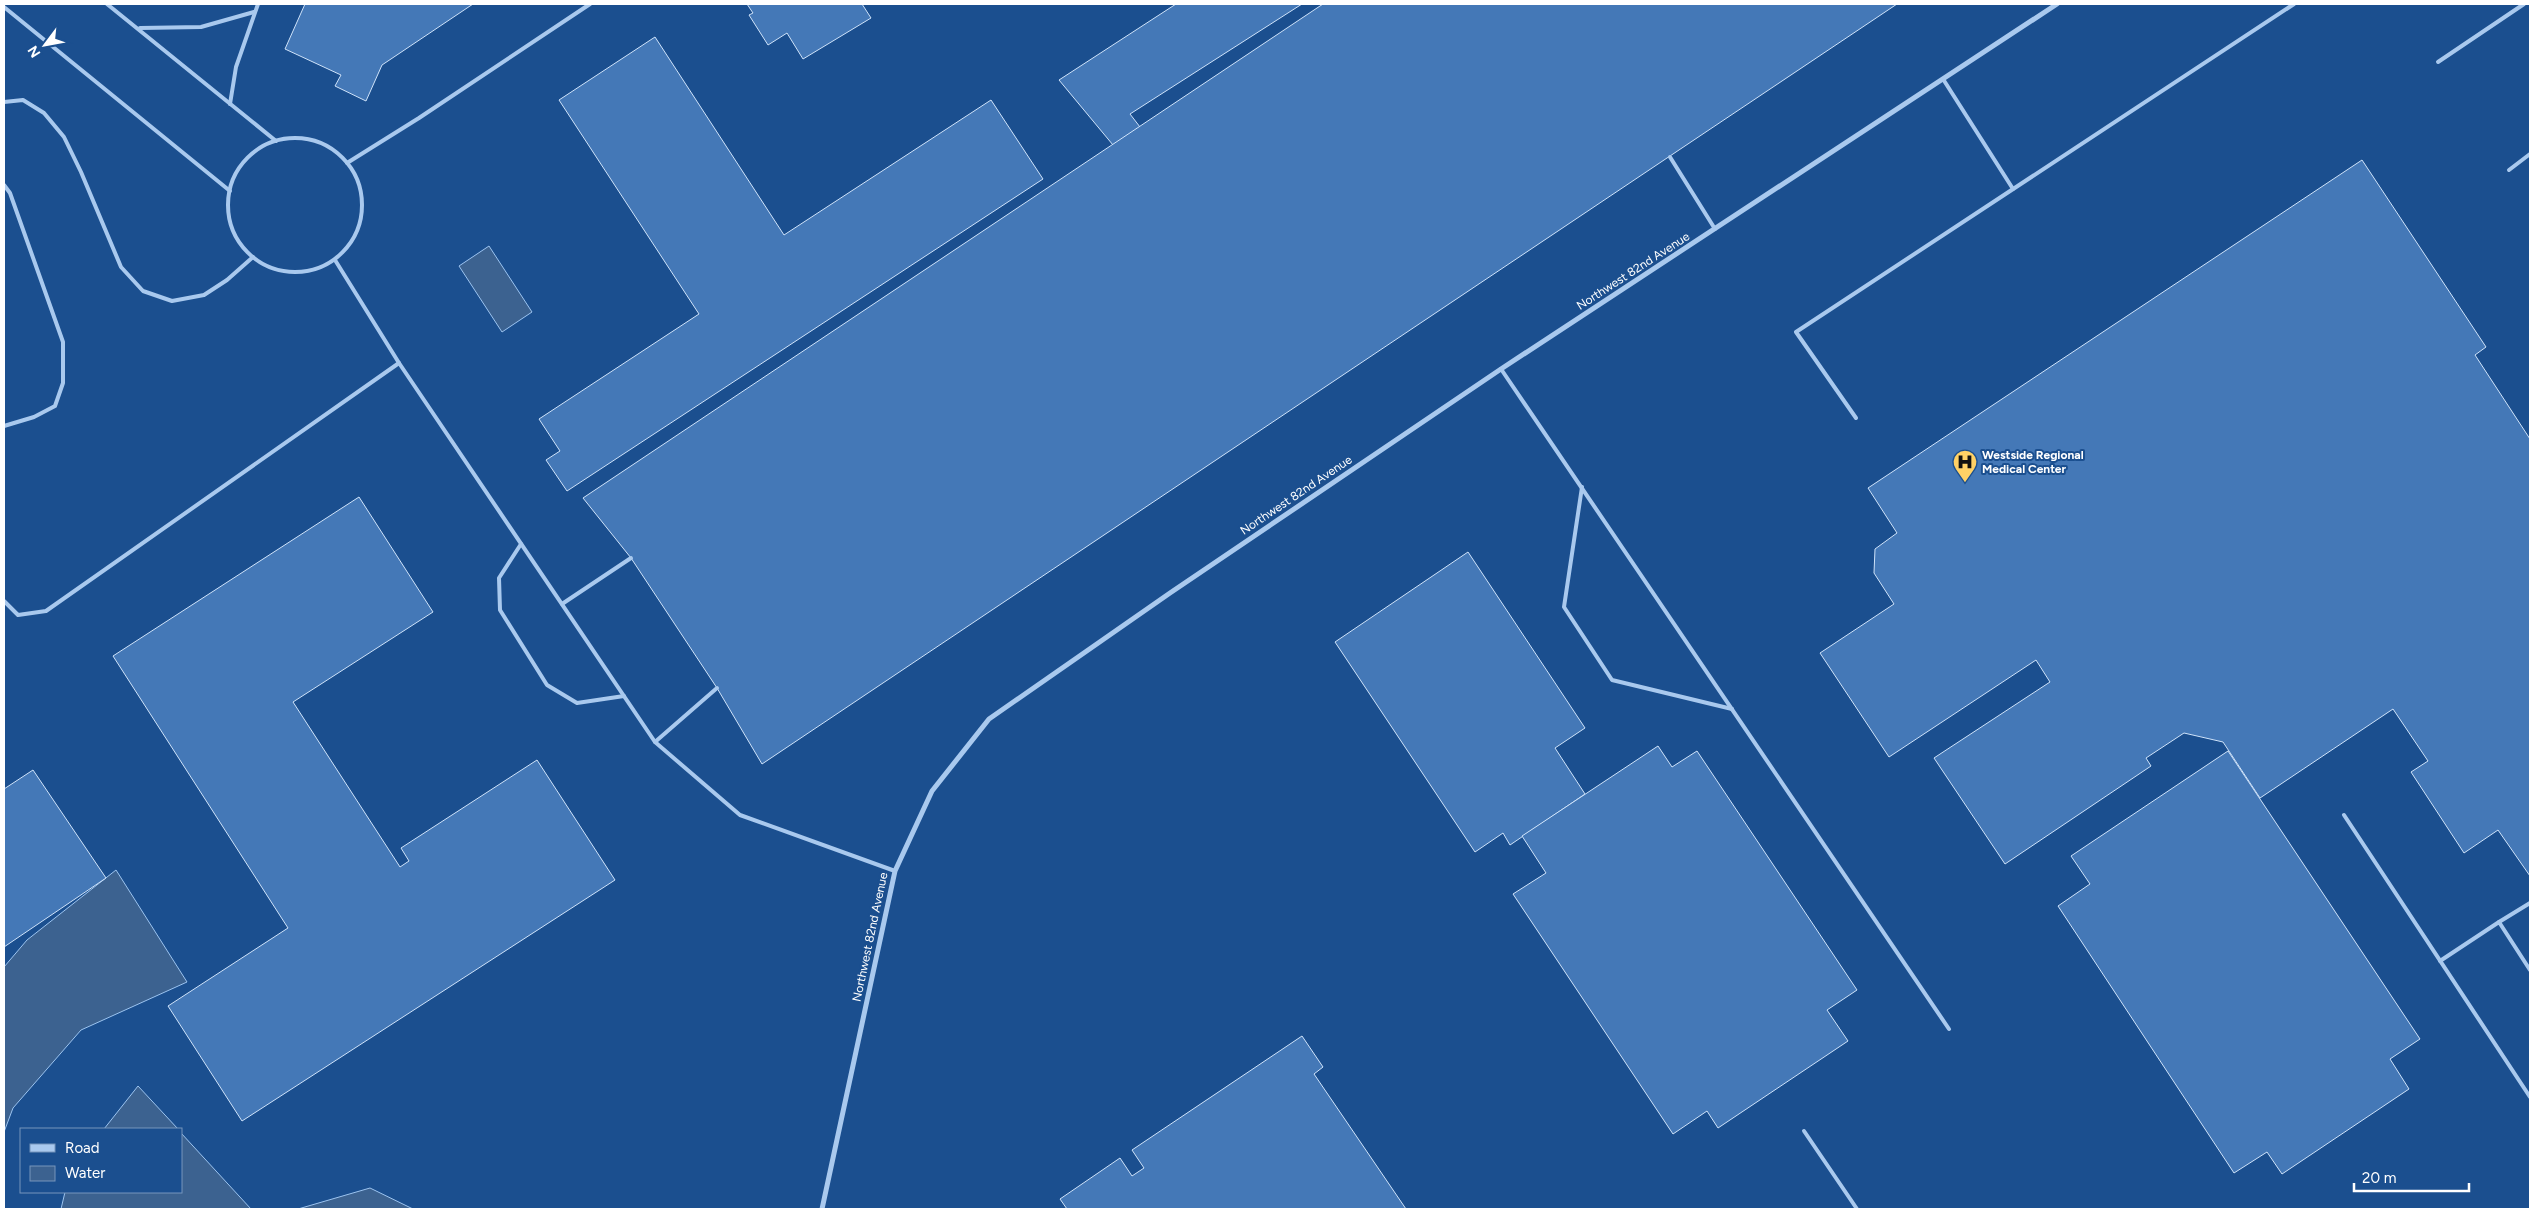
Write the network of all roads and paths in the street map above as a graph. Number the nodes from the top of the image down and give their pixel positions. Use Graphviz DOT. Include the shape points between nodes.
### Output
graph roads {
  1 [pos="107,4"];
  2 [pos="258,4"];
  3 [pos="590,4"];
  4 [pos="2057,4"];
  5 [pos="2294,4"];
  6 [pos="2524,4"];
  7 [pos="4,7"];
  8 [pos="254,12"];
  9 [pos="139,28"];
  10 [pos="2438,62"];
  11 [pos="1942,79"];
  12 [pos="4,102"];
  13 [pos="230,104"];
  14 [pos="276,141"];
  15 [pos="2530,154"];
  16 [pos="1670,157"];
  17 [pos="347,163"];
  18 [pos="2509,170"];
  19 [pos="4,185"];
  20 [pos="2013,189"];
  21 [pos="230,191"];
  22 [pos="1715,229"];
  23 [pos="253,257"];
  24 [pos="335,260"];
  25 [pos="399,363"];
  26 [pos="1501,369"];
  27 [pos="1856,418"];
  28 [pos="4,426"];
  29 [pos="1582,487"];
  30 [pos="521,544"];
  31 [pos="631,558"];
  32 [pos="4,601"];
  33 [pos="562,604"];
  34 [pos="717,688"];
  35 [pos="624,696"];
  36 [pos="1733,710"];
  37 [pos="655,742"];
  38 [pos="2344,815"];
  39 [pos="894,871"];
  40 [pos="2530,903"];
  41 [pos="2499,922"];
  42 [pos="2440,961"];
  43 [pos="2530,970"];
  44 [pos="1950,1029"];
  45 [pos="2530,1097"];
  46 [pos="1804,1131"];
  47 [pos="822,1209"];
  48 [pos="1857,1209"];
  1 -- 9 [label="lane"];
  2 -- 8 [label="lane"];
  3 -- 17 [label="lane"];
  4 -- 11 [label="street, Northwest 82nd Avenue"];
  5 -- 20 [label="lane"];
  6 -- 10 [label="lane"];
  7 -- 21 [label="lane"];
  8 -- 9 [label="lane" via="201,27"];
  8 -- 13 [label="lane" via="236,67"];
  9 -- 13 [label="lane"];
  11 -- 20 [label="lane"];
  11 -- 22 [label="street, Northwest 82nd Avenue"];
  12 -- 23 [label="lane" via="23,100 44,113 64,137 121,267 142,291 172,301 204,295"];
  13 -- 14 [label="lane"];
  14 -- 17 [label="lane" via="295,138 315,141"];
  14 -- 21 [label="lane" via="246,160"];
  15 -- 18 [label="lane"];
  16 -- 22 [label="lane"];
  17 -- 24 [label="lane" via="357,178 362,214 357,232"];
  19 -- 28 [label="lane" via="10,193 63,342 63,383 54,406 34,417"];
  20 -- 27 [label="lane" via="1796,332"];
  21 -- 23 [label="lane" via="232,228"];
  22 -- 26 [label="street, Northwest 82nd Avenue"];
  23 -- 24 [label="lane" via="272,268 294,273 315,269"];
  24 -- 25 [label="lane"];
  25 -- 30 [label="lane"];
  25 -- 32 [label="lane" via="46,611 18,614"];
  26 -- 29 [label="lane"];
  26 -- 39 [label="street, Northwest 82nd Avenue" via="989,719 932,791"];
  29 -- 36 [label="lane"];
  29 -- 36 [label="lane" via="1564,607 1612,680"];
  30 -- 33 [label="lane"];
  30 -- 35 [label="lane" via="499,578 500,610 547,685 577,703"];
  31 -- 33 [label="lane"];
  33 -- 35 [label="lane"];
  34 -- 37 [label="lane"];
  35 -- 37 [label="lane"];
  36 -- 44 [label="lane"];
  37 -- 39 [label="lane" via="740,814"];
  38 -- 42 [label="lane"];
  39 -- 47 [label="street, Northwest 82nd Avenue"];
  40 -- 41 [label="lane"];
  41 -- 42 [label="lane"];
  41 -- 43 [label="lane"];
  42 -- 45 [label="lane"];
  46 -- 48 [label="lane"];
}
